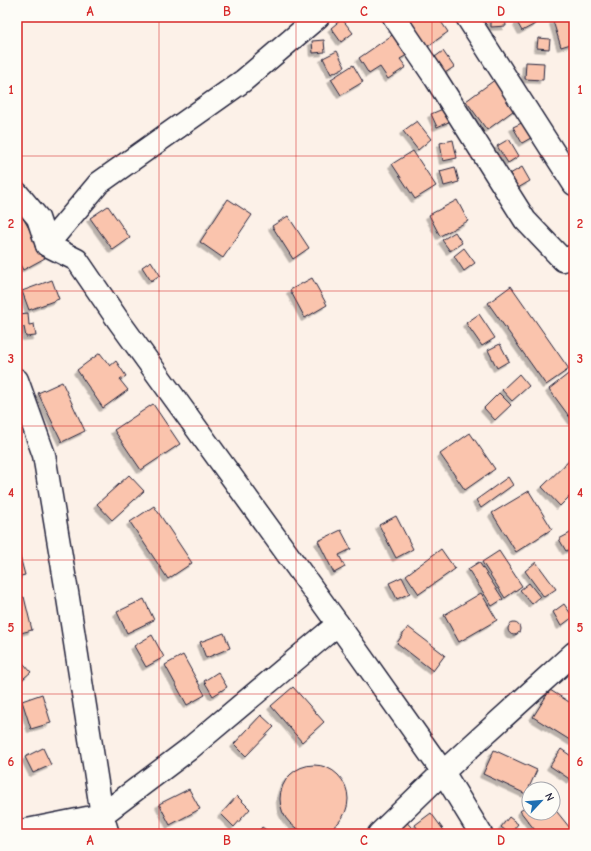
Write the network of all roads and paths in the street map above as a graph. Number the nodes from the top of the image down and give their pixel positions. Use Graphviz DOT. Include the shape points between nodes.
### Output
graph roads {
  1 [pos="318,17"];
  2 [pos="394,17"];
  3 [pos="467,17"];
  4 [pos="574,184"];
  5 [pos="17,193"];
  6 [pos="47,245"];
  7 [pos="574,256"];
  8 [pos="17,380"];
  9 [pos="338,624"];
  10 [pos="574,654"];
  11 [pos="443,772"];
  12 [pos="105,825"];
  13 [pos="17,832"];
  14 [pos="379,834"];
  15 [pos="481,834"];
  1 -- 6 [label="street" via="243,81 99,184"];
  2 -- 7 [label="street" via="436,78 525,220 563,260"];
  3 -- 4 [label="street"];
  5 -- 6 [label="street" via="38,218"];
  6 -- 9 [label="street" via="77,260"];
  8 -- 12 [label="street" via="44,455"];
  9 -- 11 [label="street"];
  9 -- 12 [label="street" via="188,750"];
  10 -- 11 [label="street"];
  11 -- 14 [label="street"];
  11 -- 15 [label="street"];
  12 -- 13 [label="street"];
}
